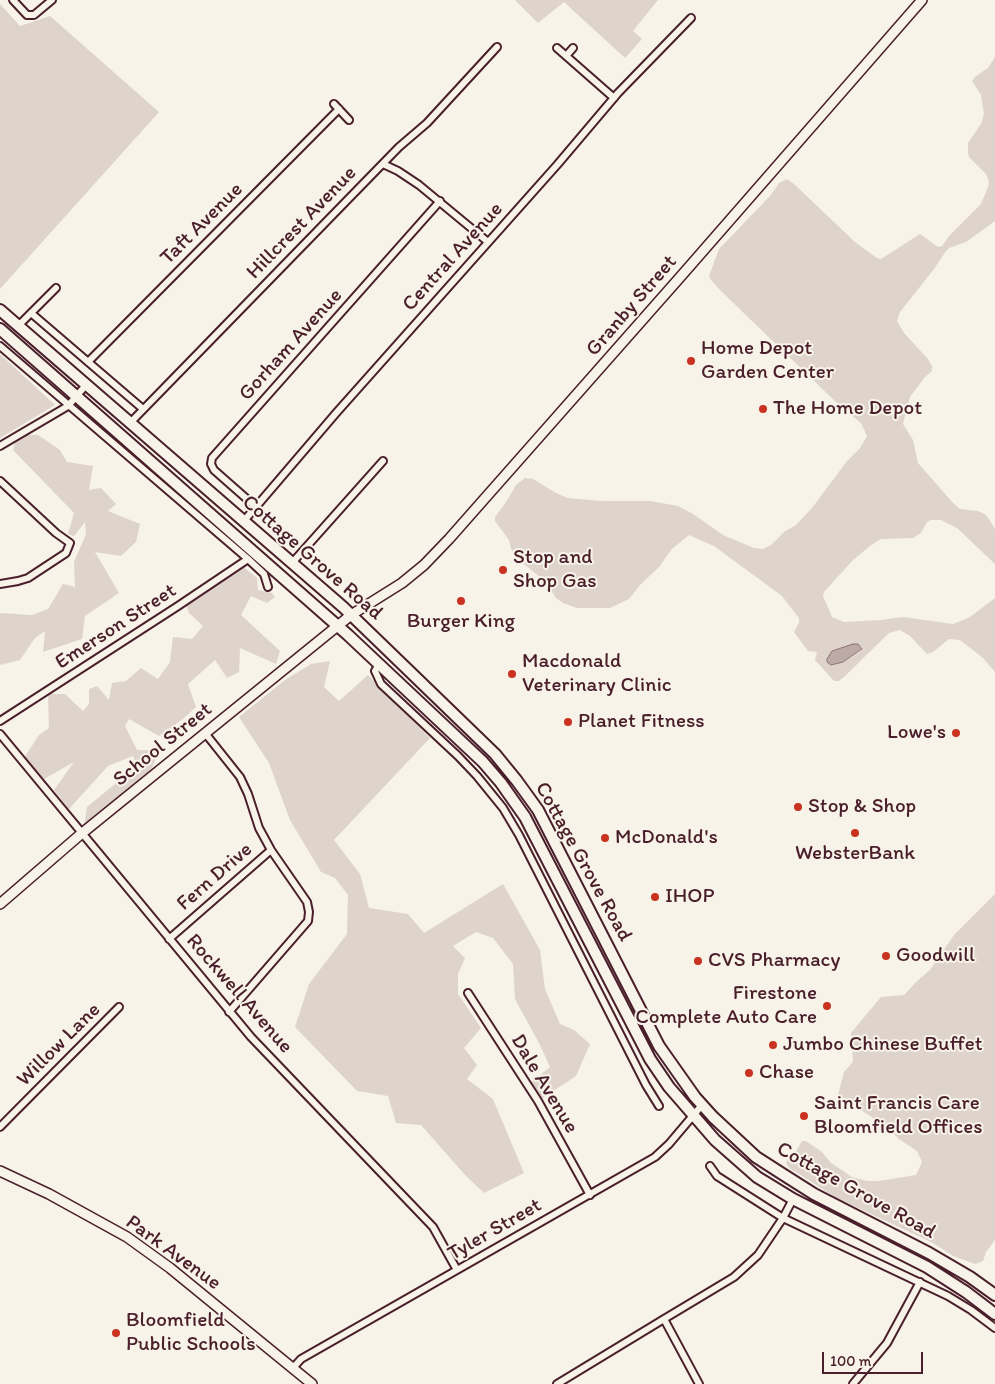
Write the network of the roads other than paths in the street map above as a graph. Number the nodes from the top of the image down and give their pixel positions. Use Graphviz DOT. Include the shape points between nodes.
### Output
graph roads {
  1 [pos="13,0"];
  2 [pos="52,0"];
  3 [pos="922,0"];
  4 [pos="691,18"];
  5 [pos="497,47"];
  6 [pos="557,48"];
  7 [pos="573,48"];
  8 [pos="566,56"];
  9 [pos="614,98"];
  10 [pos="349,120"];
  11 [pos="383,164"];
  12 [pos="440,202"];
  13 [pos="488,242"];
  14 [pos="56,288"];
  15 [pos="0,310"];
  16 [pos="31,313"];
  17 [pos="18,326"];
  18 [pos="0,329"];
  19 [pos="0,346"];
  20 [pos="88,362"];
  21 [pos="86,385"];
  22 [pos="76,396"];
  23 [pos="68,406"];
  24 [pos="142,410"];
  25 [pos="130,422"];
  26 [pos="0,446"];
  27 [pos="383,461"];
  28 [pos="0,481"];
  29 [pos="256,507"];
  30 [pos="243,522"];
  31 [pos="248,559"];
  32 [pos="292,563"];
  33 [pos="0,584"];
  34 [pos="268,587"];
  35 [pos="351,615"];
  36 [pos="338,626"];
  37 [pos="379,664"];
  38 [pos="0,721"];
  39 [pos="445,725"];
  40 [pos="205,733"];
  41 [pos="0,734"];
  42 [pos="436,735"];
  43 [pos="538,810"];
  44 [pos="525,817"];
  45 [pos="81,834"];
  46 [pos="271,850"];
  47 [pos="561,886"];
  48 [pos="548,891"];
  49 [pos="0,904"];
  50 [pos="169,939"];
  51 [pos="620,968"];
  52 [pos="606,974"];
  53 [pos="468,993"];
  54 [pos="120,1007"];
  55 [pos="230,1012"];
  56 [pos="702,1105"];
  57 [pos="659,1106"];
  58 [pos="693,1117"];
  59 [pos="0,1127"];
  60 [pos="710,1166"];
  61 [pos="0,1171"];
  62 [pos="590,1195"];
  63 [pos="793,1199"];
  64 [pos="783,1218"];
  65 [pos="457,1270"];
  66 [pos="920,1282"];
  67 [pos="995,1295"];
  68 [pos="995,1314"];
  69 [pos="664,1319"];
  70 [pos="995,1328"];
  71 [pos="293,1368"];
  72 [pos="312,1384"];
  73 [pos="557,1384"];
  74 [pos="699,1384"];
  75 [pos="853,1384"];
  1 -- 2 [label="street" via="27,15 34,15"];
  3 -- 35 [label="main road, Granby Street" via="439,550 402,584"];
  4 -- 9 [label="street, Central Avenue"];
  5 -- 11 [label="street, Hillcrest Avenue"];
  6 -- 8 [label="street"];
  7 -- 8 [label="street"];
  8 -- 9 [label="street"];
  9 -- 13 [label="street, Central Avenue"];
  10 -- 20 [label="street, Taft Avenue" via="336,107"];
  11 -- 12 [label="street" via="403,174"];
  11 -- 24 [label="street, Hillcrest Avenue"];
  12 -- 13 [label="street"];
  12 -- 29 [label="street, Gorham Avenue" via="212,458 214,470"];
  13 -- 29 [label="street, Central Avenue"];
  14 -- 16 [label="street"];
  15 -- 17 [label="main road, Cottage Grove Road"];
  16 -- 17 [label="street"];
  16 -- 20 [label="street"];
  17 -- 21 [label="main road, Cottage Grove Road"];
  18 -- 22 [label="main road, Cottage Grove Road"];
  19 -- 23 [label="street, Cottage Grove Road"];
  20 -- 24 [label="street"];
  21 -- 22 [label="street"];
  21 -- 25 [label="main road, Cottage Grove Road"];
  22 -- 23 [label="street"];
  22 -- 36 [label="main road, Cottage Grove Road"];
  23 -- 26 [label="street"];
  23 -- 31 [label="street, Cottage Grove Road"];
  24 -- 25 [label="street, Hillcrest Avenue"];
  25 -- 30 [label="main road, Cottage Grove Road"];
  27 -- 32 [label="street"];
  28 -- 33 [label="street" via="70,543 66,553 28,578"];
  29 -- 30 [label="street, Central Avenue"];
  30 -- 32 [label="main road, Cottage Grove Road"];
  31 -- 34 [label="street, Cottage Grove Road" via="264,574"];
  31 -- 38 [label="street, Emerson Street"];
  32 -- 35 [label="main road, Cottage Grove Road"];
  35 -- 36 [label="main road, School Street"];
  35 -- 43 [label="main road, Cottage Grove Road" via="495,754"];
  36 -- 37 [label="main road, Cottage Grove Road"];
  36 -- 40 [label="main road, School Street"];
  37 -- 39 [label="main road, Cottage Grove Road"];
  37 -- 42 [label="street, Cottage Grove Road" via="375,671 381,684"];
  39 -- 42 [label="street"];
  39 -- 44 [label="main road, Cottage Grove Road" via="483,762"];
  40 -- 45 [label="main road, School Street"];
  40 -- 46 [label="street, Fern Drive" via="240,777"];
  41 -- 45 [label="street, Rockwell Avenue"];
  42 -- 48 [label="street, Cottage Grove Road" via="503,808"];
  43 -- 44 [label="main road"];
  43 -- 51 [label="main road, Cottage Grove Road"];
  44 -- 47 [label="main road, Cottage Grove Road"];
  45 -- 49 [label="main road, School Street"];
  45 -- 50 [label="street, Rockwell Avenue"];
  46 -- 50 [label="street, Fern Drive"];
  46 -- 55 [label="street" via="306,902 308,921"];
  47 -- 48 [label="street, Cottage Grove Road"];
  47 -- 52 [label="main road, Cottage Grove Road"];
  48 -- 57 [label="street, Cottage Grove Road"];
  50 -- 55 [label="street, Rockwell Avenue"];
  51 -- 52 [label="main road"];
  51 -- 56 [label="main road, Cottage Grove Road" via="660,1046"];
  52 -- 58 [label="main road, Cottage Grove Road" via="650,1059"];
  53 -- 62 [label="street, Dale Avenue" via="538,1101"];
  54 -- 59 [label="street, Willow Lane"];
  55 -- 65 [label="street, Rockwell Avenue" via="433,1226"];
  56 -- 58 [label="street, Tyler Street"];
  56 -- 67 [label="main road, Cottage Grove Road" via="756,1157 814,1194 930,1253"];
  58 -- 62 [label="street, Tyler Street" via="654,1157"];
  58 -- 63 [label="main road, Cottage Grove Road" via="757,1177"];
  60 -- 64 [label="street" via="717,1176"];
  61 -- 71 [label="main road, Park Avenue" via="127,1237"];
  62 -- 65 [label="street, Tyler Street"];
  63 -- 64 [label="street"];
  63 -- 68 [label="main road, Cottage Grove Road" via="926,1267 960,1287"];
  64 -- 66 [label="street"];
  64 -- 69 [label="street" via="758,1255 734,1277"];
  65 -- 71 [label="street, Tyler Street" via="301,1359"];
  66 -- 70 [label="street" via="963,1305"];
  66 -- 75 [label="street" via="888,1343"];
  69 -- 73 [label="street"];
  69 -- 74 [label="street"];
  71 -- 72 [label="main road, Park Avenue"];
}
